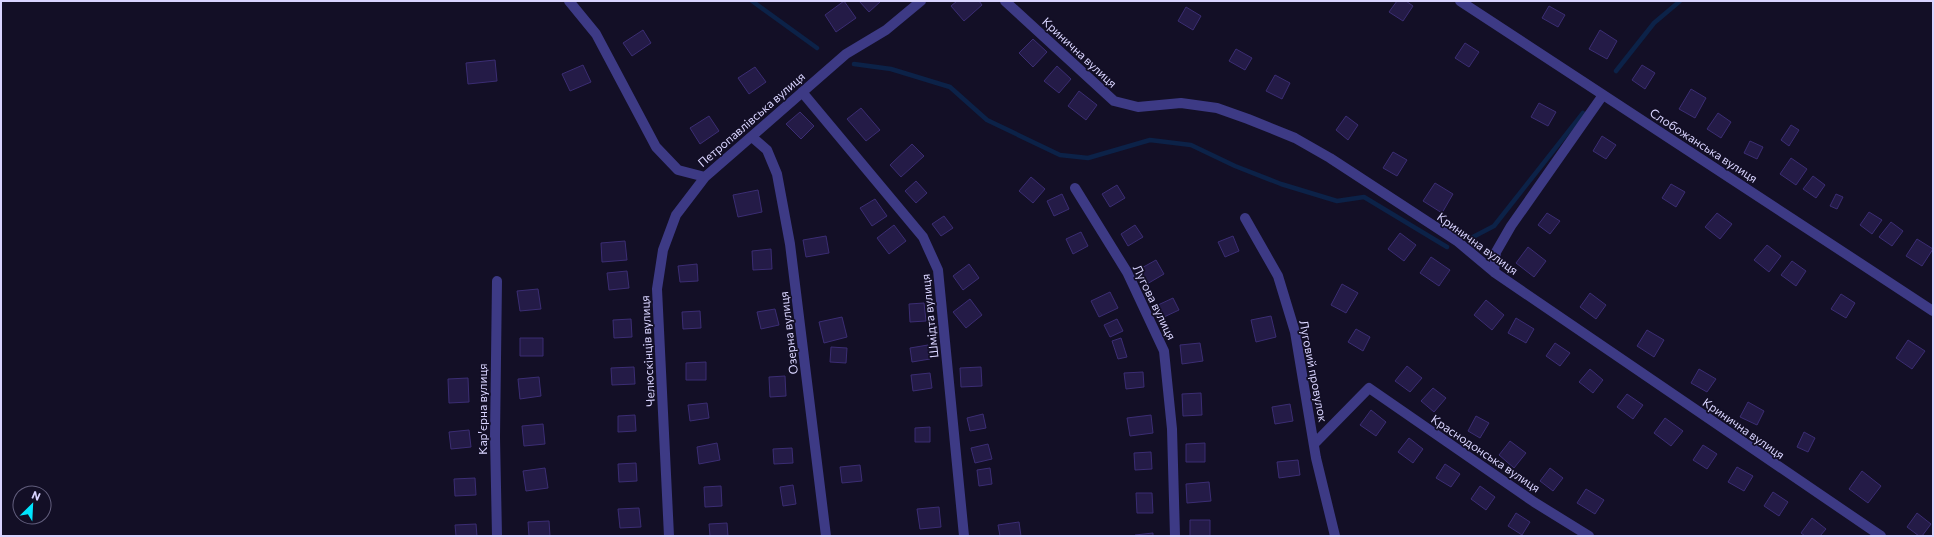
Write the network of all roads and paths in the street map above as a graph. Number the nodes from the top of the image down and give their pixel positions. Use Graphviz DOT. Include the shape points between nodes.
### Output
graph roads {
  1 [pos="569,1"];
  2 [pos="921,1"];
  3 [pos="1005,1"];
  4 [pos="1460,1"];
  5 [pos="802,92"];
  6 [pos="1603,95"];
  7 [pos="752,137"];
  8 [pos="705,177"];
  9 [pos="1075,188"];
  10 [pos="1245,218"];
  11 [pos="1494,272"];
  12 [pos="497,281"];
  13 [pos="1933,311"];
  14 [pos="1314,444"];
  15 [pos="497,536"];
  16 [pos="669,536"];
  17 [pos="826,536"];
  18 [pos="964,536"];
  19 [pos="1175,536"];
  20 [pos="1335,536"];
  21 [pos="1589,536"];
  22 [pos="1880,536"];
  1 -- 8 [label="street, Петропавлівська вулиця" via="596,34 656,148 678,170"];
  2 -- 5 [label="street, Петропавлівська вулиця" via="886,30 846,54"];
  3 -- 11 [label="street, Кринична вулиця" via="1114,101 1138,107 1181,103 1217,108 1294,138 1330,158 1457,241"];
  4 -- 6 [label="street, Слобожанська вулиця"];
  5 -- 7 [label="street, Петропавлівська вулиця"];
  5 -- 18 [label="street, Шмідта вулиця" via="923,237 938,270"];
  6 -- 11 [label="street" via="1511,226 1496,252"];
  6 -- 13 [label="street, Слобожанська вулиця"];
  7 -- 8 [label="street, Петропавлівська вулиця"];
  7 -- 17 [label="street, Озерна вулиця" via="767,150 777,174 790,244"];
  8 -- 16 [label="street, Челюскінців вулиця" via="676,215 663,250 657,289"];
  9 -- 19 [label="street, Лугова вулиця" via="1127,272 1164,350 1172,428"];
  10 -- 14 [label="street, Луговий провулок" via="1278,276 1295,332"];
  11 -- 22 [label="street, Кринична вулиця"];
  12 -- 15 [label="street, Кар'єрна вулиця" via="494,437"];
  14 -- 20 [label="street, Луговий провулок"];
  14 -- 21 [label="street, Краснодонська вулиця" via="1369,388 1534,502"];
}
